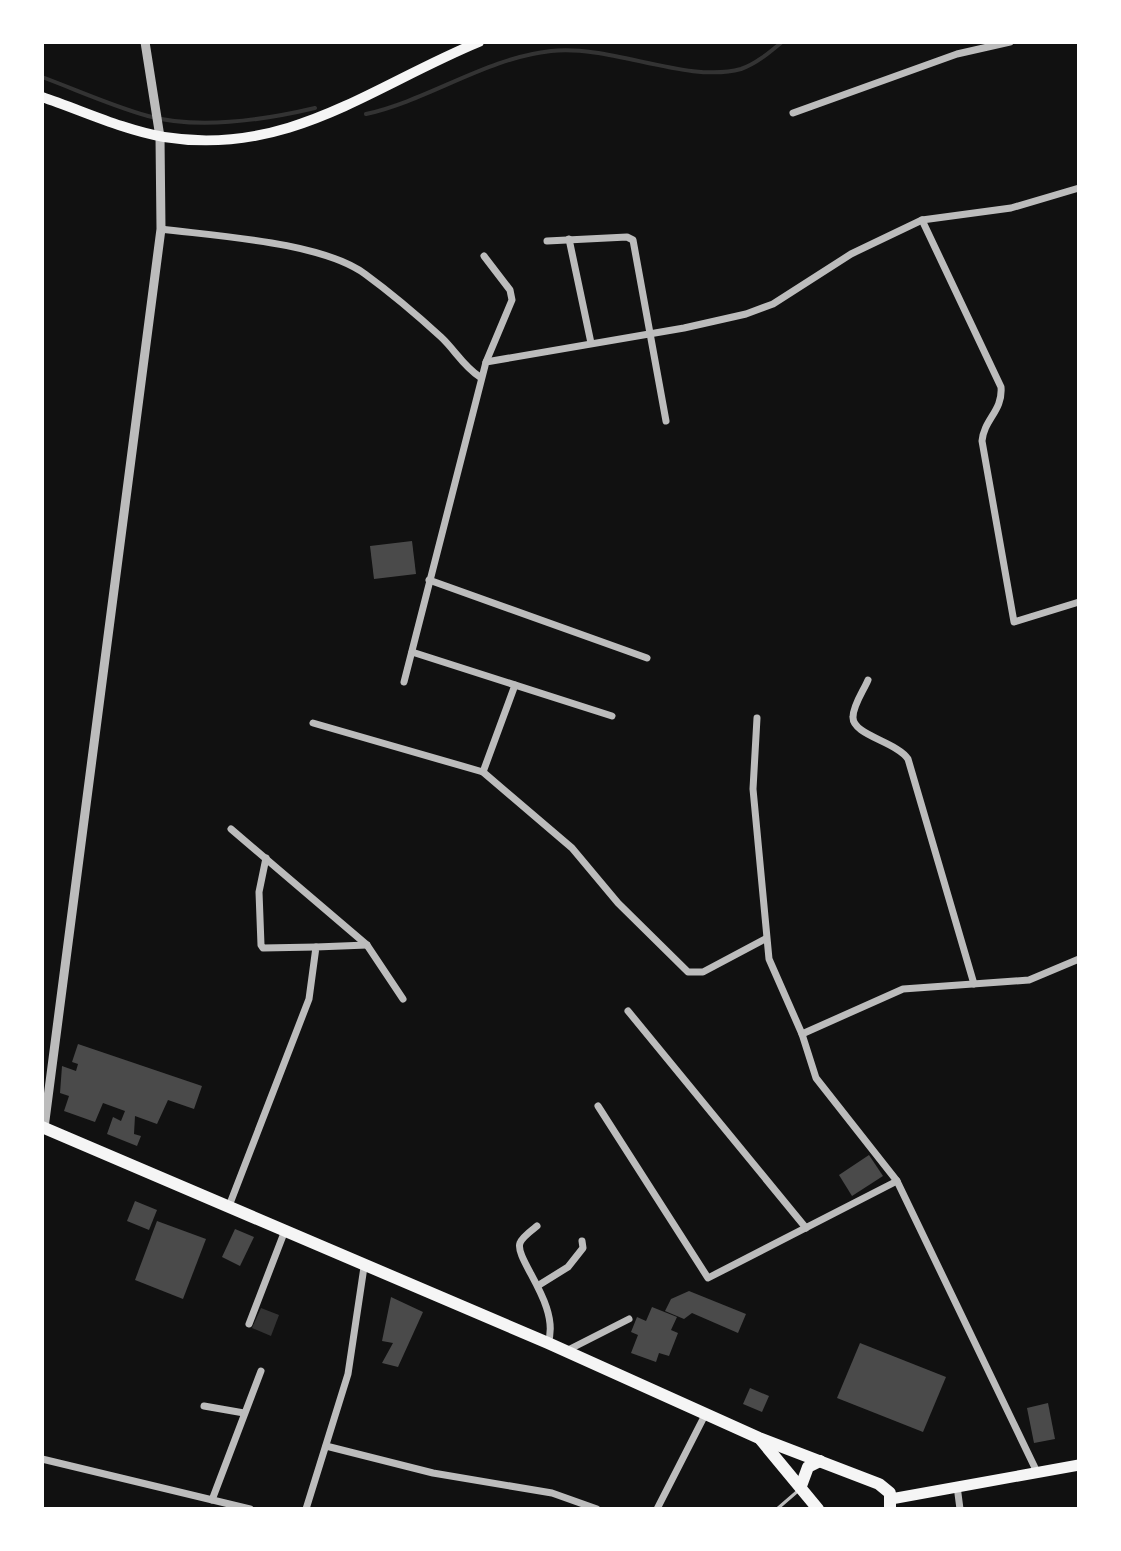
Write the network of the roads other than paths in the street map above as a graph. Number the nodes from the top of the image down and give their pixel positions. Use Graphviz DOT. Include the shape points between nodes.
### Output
graph roads {
  1 [pos="145,42"];
  2 [pos="479,42"];
  3 [pos="1010,42"];
  4 [pos="42,97"];
  5 [pos="793,113"];
  6 [pos="160,137"];
  7 [pos="1079,188"];
  8 [pos="922,220"];
  9 [pos="161,229"];
  10 [pos="569,239"];
  11 [pos="547,241"];
  12 [pos="484,256"];
  13 [pos="651,332"];
  14 [pos="591,343"];
  15 [pos="486,362"];
  16 [pos="480,377"];
  17 [pos="666,421"];
  18 [pos="429,580"];
  19 [pos="1079,602"];
  20 [pos="412,652"];
  21 [pos="647,658"];
  22 [pos="868,680"];
  23 [pos="404,682"];
  24 [pos="515,685"];
  25 [pos="612,716"];
  26 [pos="757,718"];
  27 [pos="313,723"];
  28 [pos="483,772"];
  29 [pos="231,829"];
  30 [pos="266,858"];
  31 [pos="765,939"];
  32 [pos="367,945"];
  33 [pos="316,947"];
  34 [pos="1079,959"];
  35 [pos="974,984"];
  36 [pos="403,999"];
  37 [pos="628,1011"];
  38 [pos="802,1034"];
  39 [pos="598,1106"];
  40 [pos="43,1127"];
  41 [pos="897,1181"];
  42 [pos="228,1208"];
  43 [pos="537,1226"];
  44 [pos="806,1228"];
  45 [pos="284,1233"];
  46 [pos="582,1241"];
  47 [pos="364,1267"];
  48 [pos="539,1285"];
  49 [pos="629,1319"];
  50 [pos="249,1324"];
  51 [pos="548,1343"];
  52 [pos="566,1351"];
  53 [pos="261,1371"];
  54 [pos="204,1406"];
  55 [pos="244,1413"];
  56 [pos="706,1413"];
  57 [pos="759,1438"];
  58 [pos="326,1446"];
  59 [pos="42,1459"];
  60 [pos="820,1461"];
  61 [pos="1079,1465"];
  62 [pos="1037,1472"];
  63 [pos="957,1486"];
  64 [pos="802,1487"];
  65 [pos="212,1500"];
  66 [pos="891,1504"];
  67 [pos="250,1509"];
  68 [pos="306,1509"];
  69 [pos="597,1509"];
  70 [pos="657,1509"];
  71 [pos="777,1509"];
  72 [pos="818,1509"];
  73 [pos="960,1509"];
  1 -- 6 [label="street"];
  2 -- 6 [label="main road" via="353,105 286,129 235,139"];
  3 -- 5 [label="street" via="957,54"];
  4 -- 6 [label="main road"];
  6 -- 9 [label="street"];
  7 -- 8 [label="street" via="1011,208"];
  8 -- 13 [label="street" via="851,254 773,304"];
  8 -- 19 [label="street" via="1001,387 1002,401 984,426 982,441 1014,622"];
  9 -- 16 [label="street" via="342,260 433,330"];
  9 -- 40 [label="street"];
  10 -- 11 [label="street"];
  10 -- 13 [label="street" via="633,240"];
  10 -- 14 [label="street"];
  12 -- 15 [label="street" via="512,300"];
  13 -- 14 [label="street"];
  13 -- 17 [label="street"];
  14 -- 15 [label="street"];
  15 -- 16 [label="street"];
  16 -- 18 [label="street"];
  18 -- 20 [label="street"];
  18 -- 21 [label="street"];
  20 -- 23 [label="street"];
  20 -- 24 [label="street"];
  22 -- 35 [label="street" via="854,723 897,746 908,759"];
  24 -- 25 [label="street"];
  24 -- 28 [label="street"];
  26 -- 31 [label="street" via="753,789"];
  27 -- 28 [label="street"];
  28 -- 31 [label="street" via="572,848 688,972 703,972"];
  29 -- 30 [label="street"];
  30 -- 32 [label="street"];
  30 -- 33 [label="street" via="259,892 261,945"];
  31 -- 38 [label="street"];
  32 -- 33 [label="street"];
  32 -- 36 [label="street"];
  33 -- 42 [label="street" via="309,999"];
  34 -- 35 [label="street" via="1029,980"];
  35 -- 38 [label="street" via="903,989"];
  37 -- 44 [label="street"];
  38 -- 41 [label="street" via="825,1092"];
  39 -- 44 [label="street" via="708,1278"];
  40 -- 42 [label="highway"];
  41 -- 44 [label="street"];
  41 -- 62 [label="street"];
  42 -- 45 [label="highway"];
  43 -- 48 [label="street" via="519,1245"];
  45 -- 47 [label="highway"];
  45 -- 50 [label="street"];
  46 -- 48 [label="street" via="583,1248 568,1267"];
  47 -- 51 [label="highway"];
  47 -- 58 [label="street" via="348,1374"];
  48 -- 51 [label="street" via="551,1330"];
  49 -- 52 [label="street"];
  51 -- 52 [label="highway"];
  52 -- 56 [label="highway"];
  53 -- 55 [label="street"];
  54 -- 55 [label="street"];
  55 -- 65 [label="street"];
  56 -- 57 [label="highway"];
  56 -- 70 [label="street"];
  57 -- 60 [label="highway"];
  57 -- 64 [label="highway"];
  58 -- 68 [label="street"];
  58 -- 69 [label="street" via="433,1473 552,1493"];
  59 -- 65 [label="street"];
  60 -- 64 [label="highway" via="808,1467"];
  60 -- 66 [label="highway" via="879,1484"];
  61 -- 62 [label="main road"];
  62 -- 63 [label="main road"];
  63 -- 66 [label="main road"];
  63 -- 73 [label="street"];
  64 -- 71 [label="lane"];
  64 -- 72 [label="highway"];
  65 -- 67 [label="street"];
}
